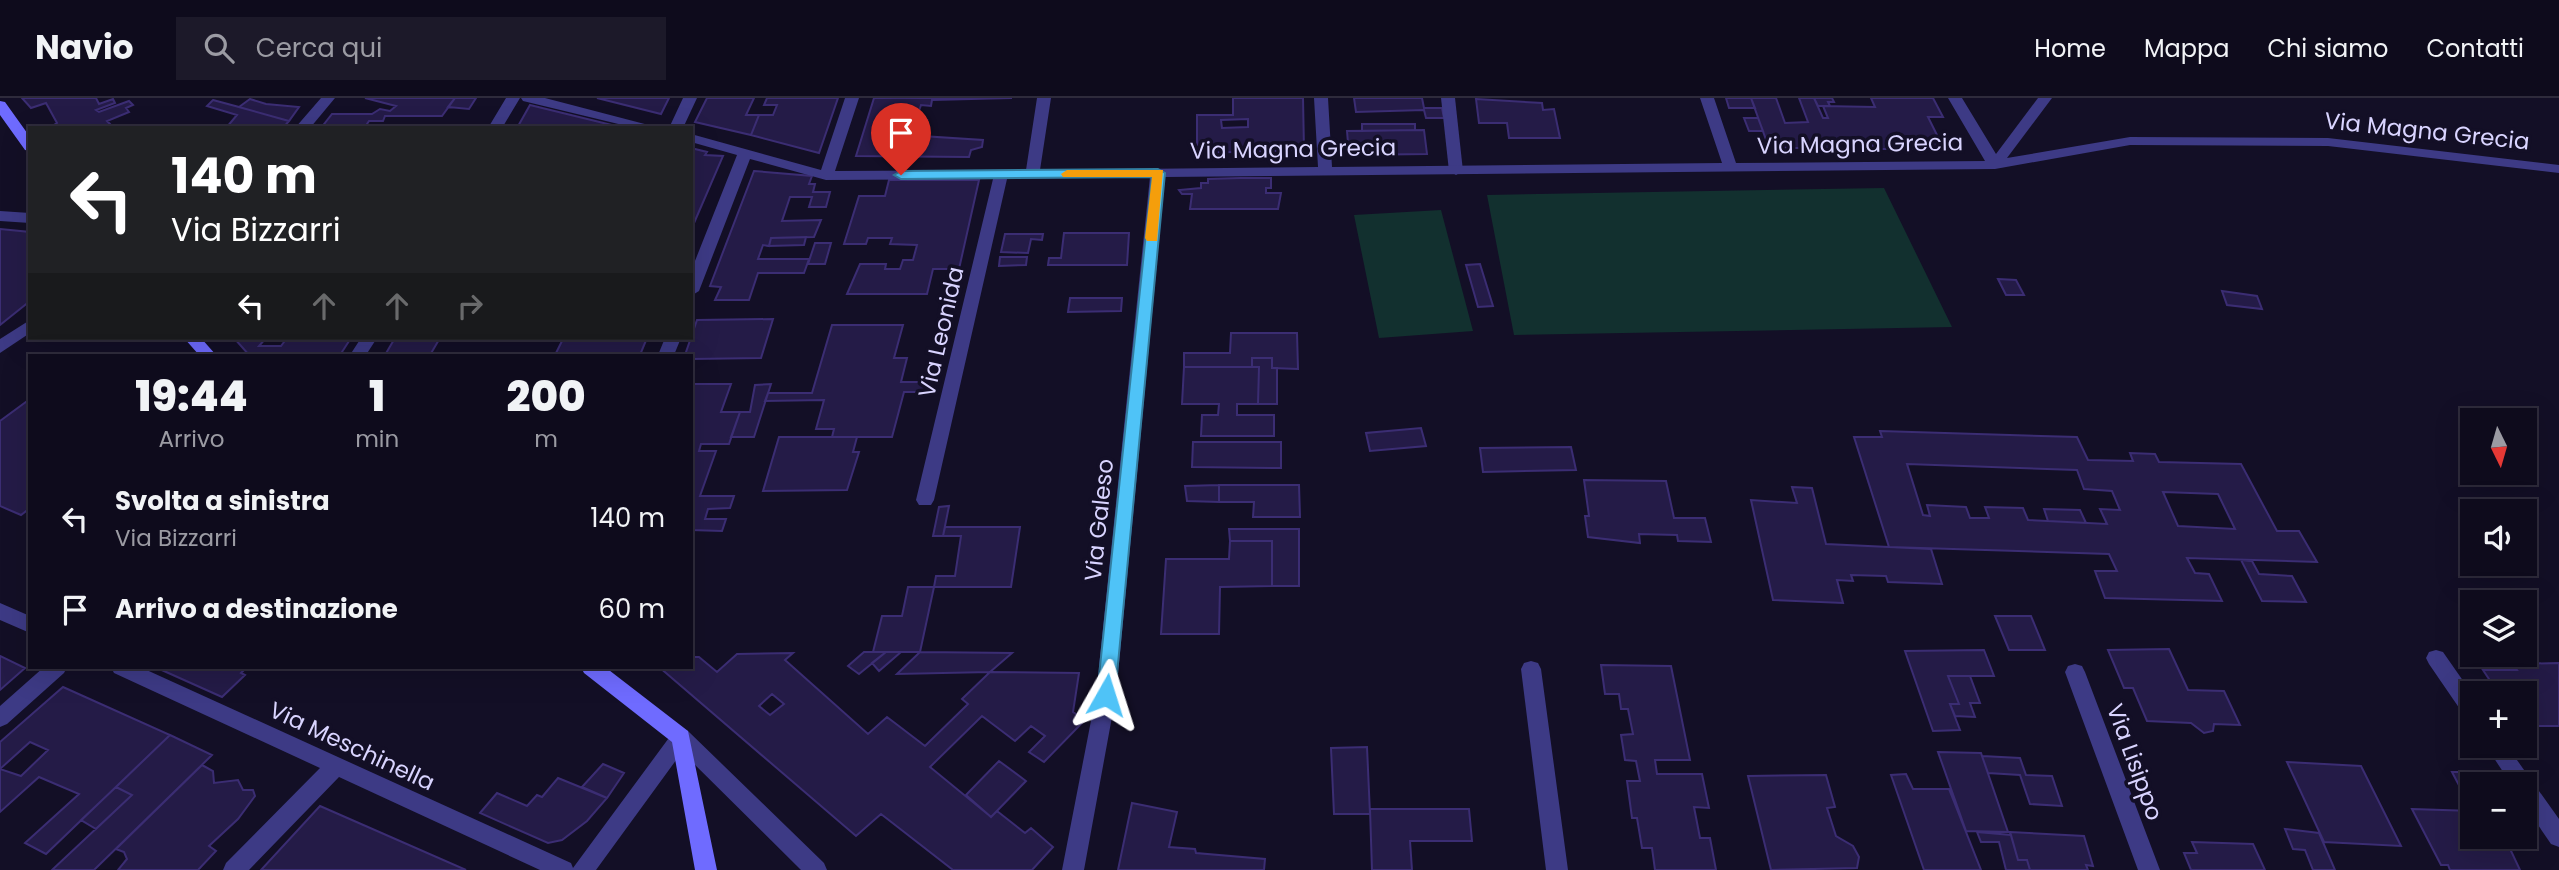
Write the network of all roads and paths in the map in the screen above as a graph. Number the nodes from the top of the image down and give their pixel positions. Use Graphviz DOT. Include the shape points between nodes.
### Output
graph roads {
  1 [pos="328,98"];
  2 [pos="513,98"];
  3 [pos="528,98"];
  4 [pos="690,98"];
  5 [pos="852,98"];
  6 [pos="1044,98"];
  7 [pos="1321,98"];
  8 [pos="1448,98"];
  9 [pos="1707,98"];
  10 [pos="1955,98"];
  11 [pos="2045,98"];
  12 [pos="0,105"];
  13 [pos="304,126"];
  14 [pos="496,126"];
  15 [pos="645,126"];
  16 [pos="677,126"];
  17 [pos="693,139"];
  18 [pos="28,144"];
  19 [pos="745,153"];
  20 [pos="1995,165"];
  21 [pos="1731,168"];
  22 [pos="2559,169"];
  23 [pos="1456,171"];
  24 [pos="1325,172"];
  25 [pos="1158,173"];
  26 [pos="1001,174"];
  27 [pos="1032,174"];
  28 [pos="826,176"];
  29 [pos="0,216"];
  30 [pos="28,218"];
  31 [pos="693,286"];
  32 [pos="28,326"];
  33 [pos="194,340"];
  34 [pos="0,347"];
  35 [pos="207,354"];
  36 [pos="925,500"];
  37 [pos="0,611"];
  38 [pos="28,624"];
  39 [pos="2436,658"];
  40 [pos="55,669"];
  41 [pos="125,669"];
  42 [pos="594,669"];
  43 [pos="1531,669"];
  44 [pos="2075,672"];
  45 [pos="2460,693"];
  46 [pos="0,718"];
  47 [pos="681,737"];
  48 [pos="336,766"];
  49 [pos="2537,805"];
  50 [pos="2559,836"];
  51 [pos="234,870"];
  52 [pos="563,870"];
  53 [pos="583,870"];
  54 [pos="706,870"];
  55 [pos="816,870"];
  56 [pos="1073,870"];
  57 [pos="1557,870"];
  58 [pos="2149,870"];
  1 -- 13 [label="street"];
  2 -- 14 [label="street"];
  3 -- 15 [label="street"];
  4 -- 16 [label="street"];
  5 -- 28 [label="street"];
  6 -- 27 [label="street"];
  7 -- 24 [label="street"];
  8 -- 23 [label="street"];
  9 -- 21 [label="street"];
  10 -- 20 [label="street"];
  11 -- 20 [label="street"];
  12 -- 18 [label="street"];
  17 -- 19 [label="street, Via Magna Grecia"];
  19 -- 28 [label="street, Via Magna Grecia"];
  19 -- 31 [label="street"];
  20 -- 21 [label="street, Via Magna Grecia"];
  20 -- 22 [label="street, Via Magna Grecia" via="2130,141 2315,142"];
  21 -- 23 [label="street, Via Magna Grecia"];
  23 -- 24 [label="street, Via Magna Grecia"];
  24 -- 25 [label="street, Via Magna Grecia"];
  25 -- 27 [label="street, Via Magna Grecia"];
  25 -- 56 [label="street, Via Galeso" via="1106,695"];
  26 -- 27 [label="street, Via Magna Grecia"];
  26 -- 28 [label="street, Via Magna Grecia"];
  26 -- 36 [label="street, Via Leonida"];
  29 -- 30 [label="street"];
  32 -- 34 [label="street"];
  33 -- 35 [label="street"];
  37 -- 38 [label="street"];
  39 -- 45 [label="street"];
  40 -- 46 [label="street"];
  41 -- 48 [label="street, Via Meschinella"];
  42 -- 47 [label="street"];
  43 -- 57 [label="street"];
  44 -- 58 [label="street, Via Lisippo"];
  47 -- 53 [label="street"];
  47 -- 54 [label="street"];
  47 -- 55 [label="street"];
  48 -- 51 [label="street"];
  48 -- 52 [label="street, Via Meschinella"];
  49 -- 50 [label="street"];
}
